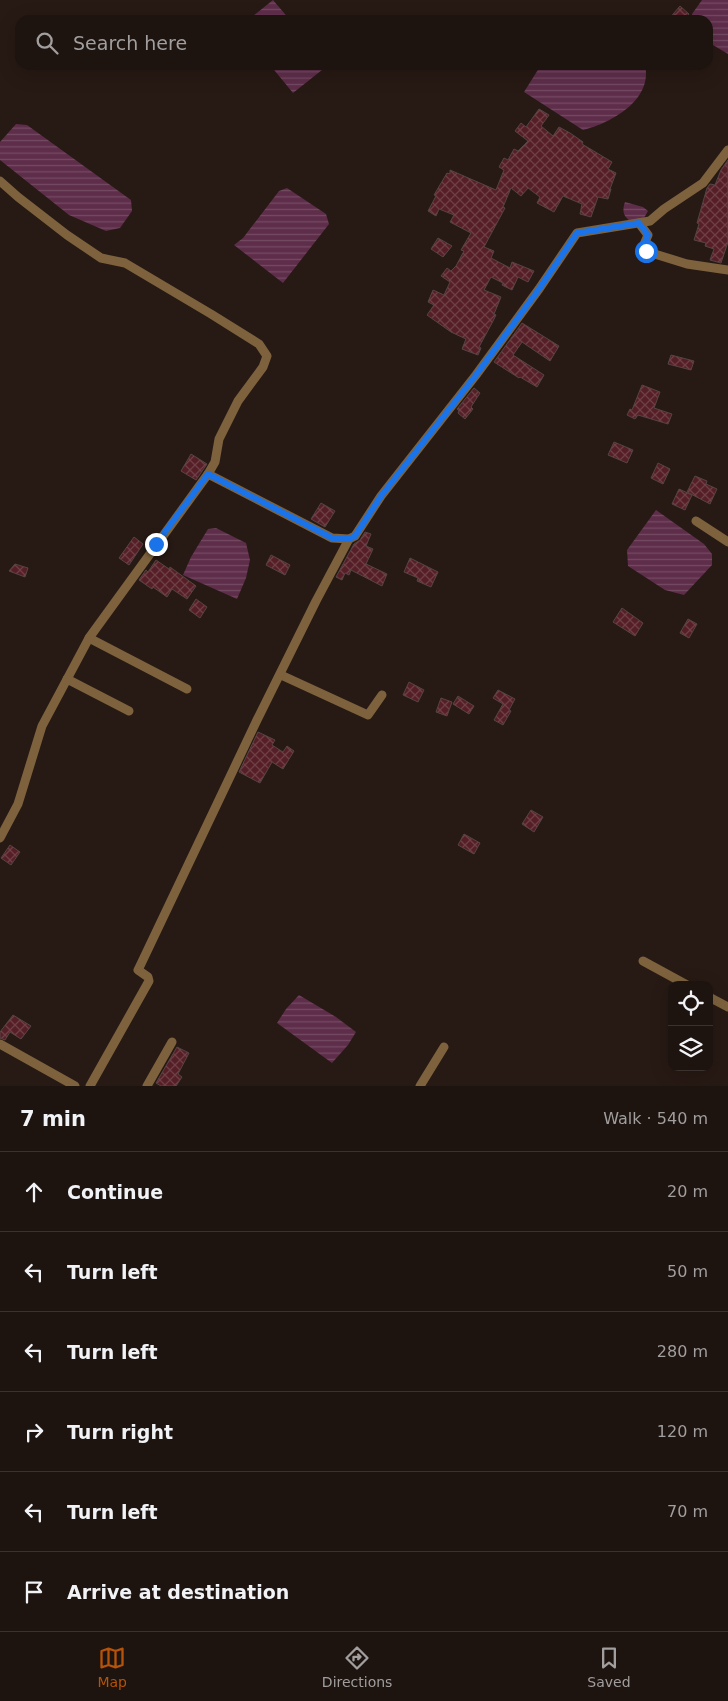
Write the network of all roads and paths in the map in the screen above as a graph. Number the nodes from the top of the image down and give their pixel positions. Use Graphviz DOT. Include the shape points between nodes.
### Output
graph roads {
  1 [pos="728,150"];
  2 [pos="0,181"];
  3 [pos="639,223"];
  4 [pos="728,270"];
  5 [pos="208,474"];
  6 [pos="696,521"];
  7 [pos="349,539"];
  8 [pos="728,542"];
  9 [pos="89,638"];
  10 [pos="281,675"];
  11 [pos="67,679"];
  12 [pos="187,689"];
  13 [pos="382,695"];
  14 [pos="129,712"];
  15 [pos="0,838"];
  16 [pos="643,961"];
  17 [pos="680,981"];
  18 [pos="713,999"];
  19 [pos="728,1007"];
  20 [pos="172,1042"];
  21 [pos="0,1044"];
  22 [pos="444,1047"];
  23 [pos="75,1086"];
  24 [pos="90,1086"];
  25 [pos="147,1086"];
  26 [pos="420,1086"];
  1 -- 3 [label="street" via="703,183 650,221"];
  2 -- 5 [label="street" via="101,258 125,263 259,344 267,356 263,367 238,401 219,439 215,462"];
  3 -- 4 [label="street" via="648,235 643,247 646,251 687,264"];
  3 -- 7 [label="street" via="577,233 476,375 381,496 355,536"];
  5 -- 7 [label="street" via="332,538"];
  5 -- 9 [label="street"];
  6 -- 8 [label="street"];
  7 -- 10 [label="street"];
  9 -- 11 [label="street"];
  9 -- 12 [label="street"];
  10 -- 13 [label="street" via="368,715"];
  10 -- 24 [label="street" via="138,970 149,981"];
  11 -- 14 [label="street"];
  11 -- 15 [label="street" via="42,726 18,804"];
  16 -- 17 [label="street"];
  18 -- 19 [label="street"];
  20 -- 25 [label="street"];
  21 -- 23 [label="street"];
  22 -- 26 [label="street"];
}
